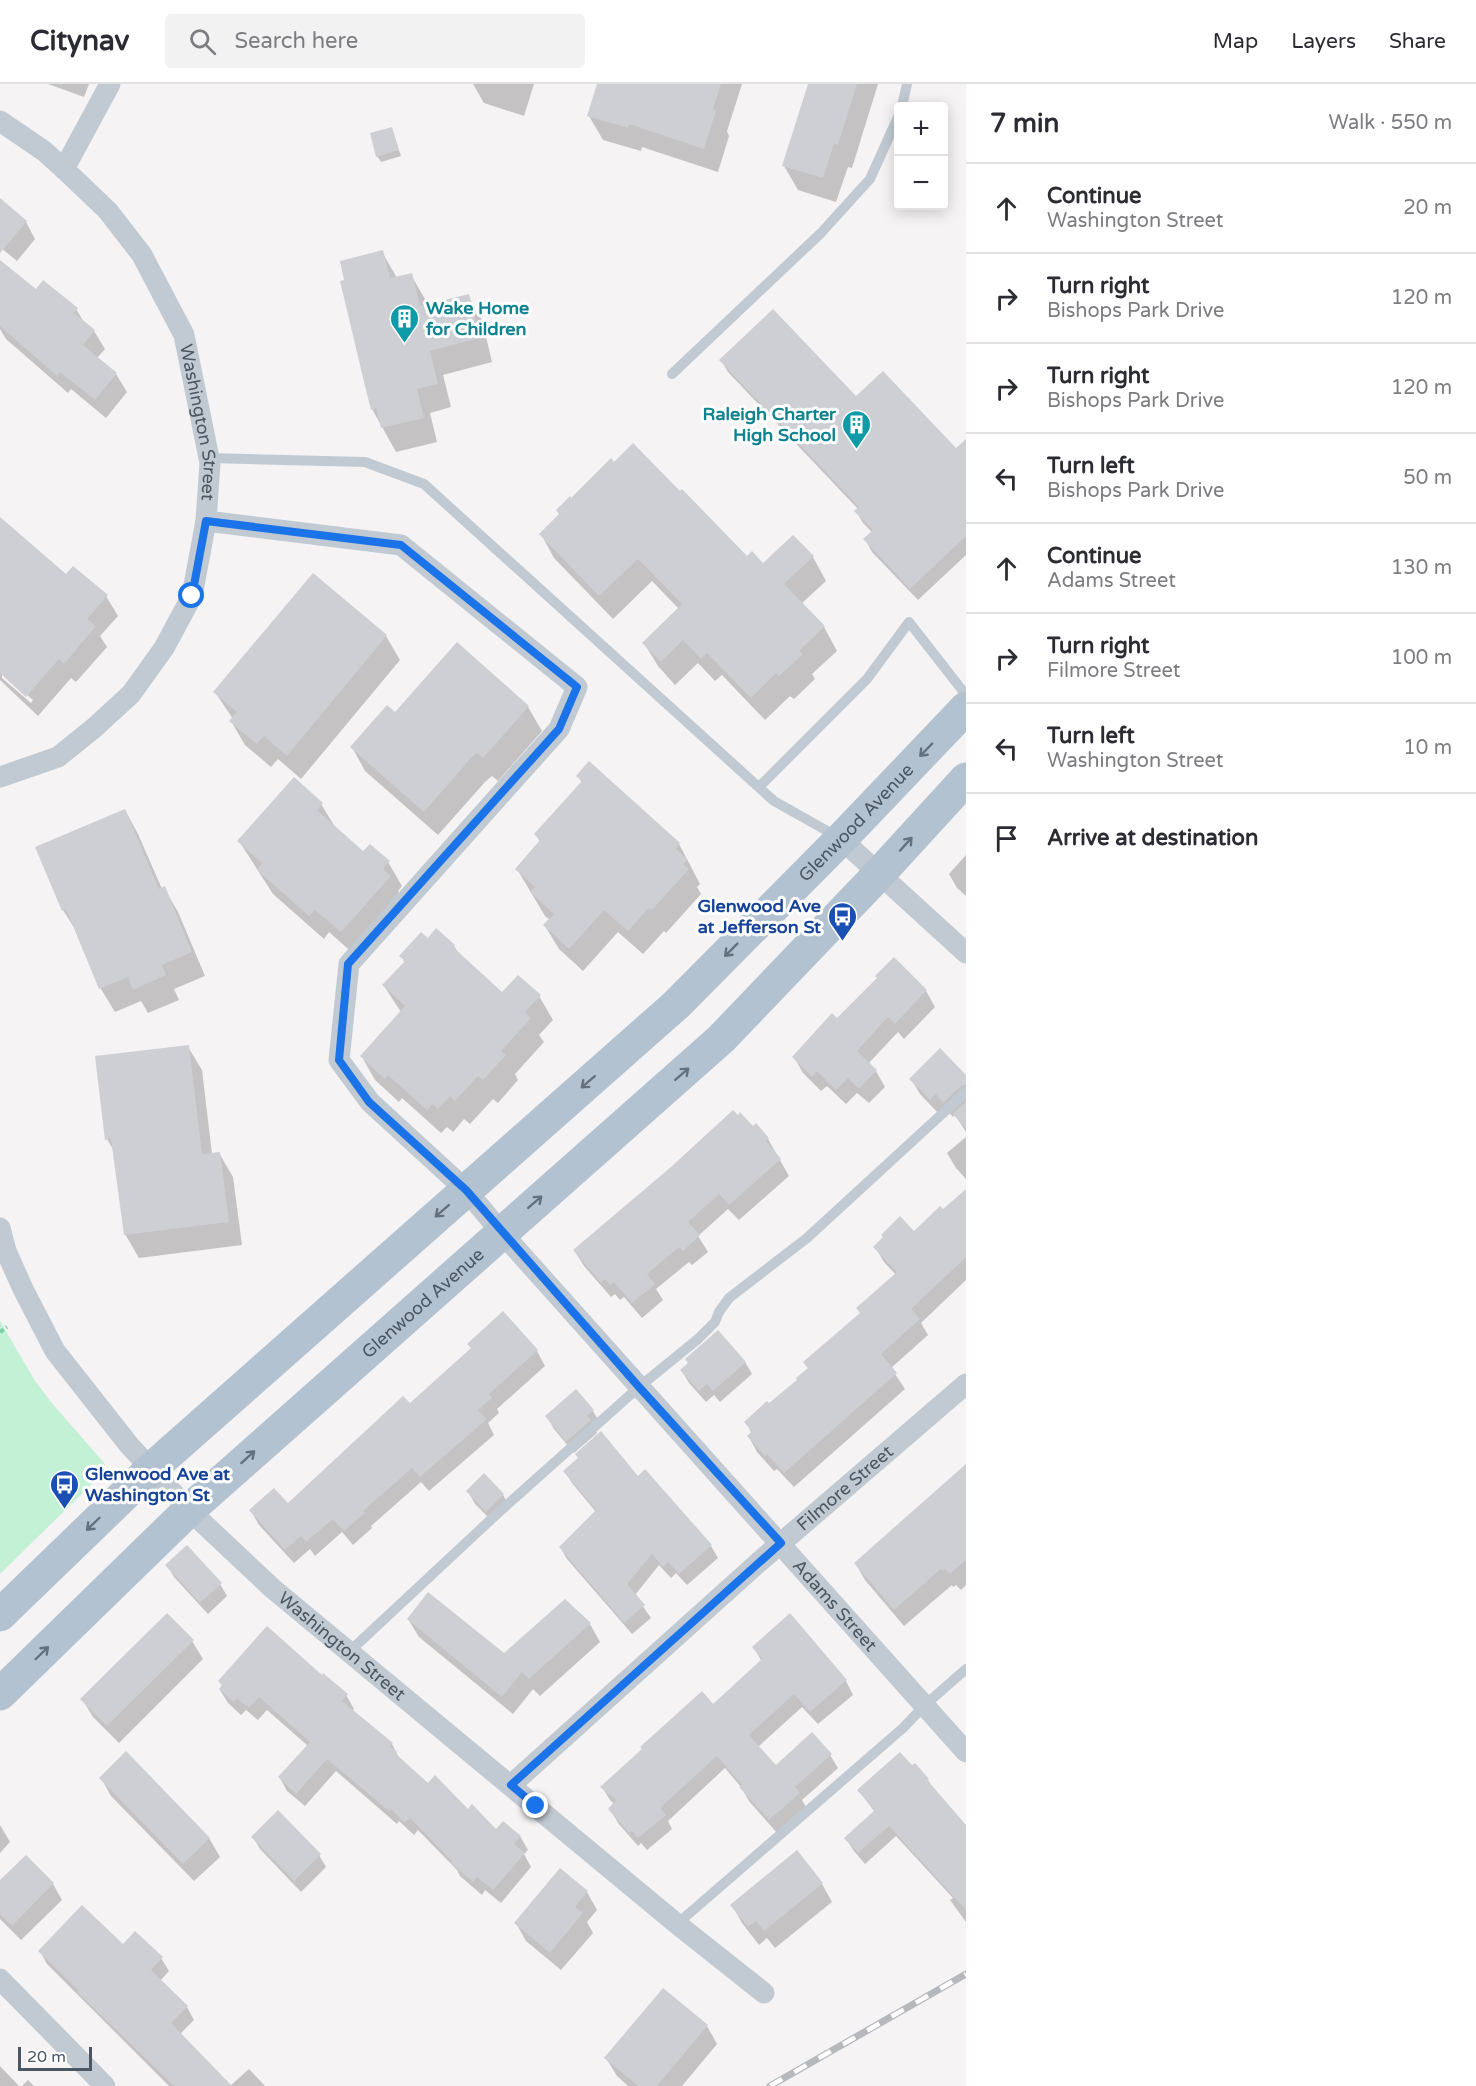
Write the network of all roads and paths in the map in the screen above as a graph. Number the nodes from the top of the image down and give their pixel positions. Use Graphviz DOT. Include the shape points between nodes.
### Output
graph roads {
  1 [pos="110,84"];
  2 [pos="906,84"];
  3 [pos="903,102"];
  4 [pos="0,121"];
  5 [pos="894,126"];
  6 [pos="64,169"];
  7 [pos="672,374"];
  8 [pos="209,458"];
  9 [pos="206,521"];
  10 [pos="966,695"];
  11 [pos="966,708"];
  12 [pos="0,777"];
  13 [pos="966,779"];
  14 [pos="759,788"];
  15 [pos="841,839"];
  16 [pos="879,874"];
  17 [pos="966,953"];
  18 [pos="966,1092"];
  19 [pos="466,1190"];
  20 [pos="0,1228"];
  21 [pos="501,1232"];
  22 [pos="7,1328"];
  23 [pos="0,1332"];
  24 [pos="966,1384"];
  25 [pos="639,1387"];
  26 [pos="151,1469"];
  27 [pos="189,1510"];
  28 [pos="781,1543"];
  29 [pos="0,1615"];
  30 [pos="350,1651"];
  31 [pos="966,1669"];
  32 [pos="0,1694"];
  33 [pos="925,1705"];
  34 [pos="966,1752"];
  35 [pos="511,1785"];
  36 [pos="677,1924"];
  37 [pos="0,1979"];
  38 [pos="764,1993"];
  39 [pos="105,2086"];
  1 -- 6 [label="street"];
  2 -- 3 [label="lane"];
  4 -- 6 [label="street, Washington Street"];
  5 -- 7 [label="lane" via="870,179 821,233"];
  6 -- 8 [label="street, Washington Street" via="108,211 142,255 184,335"];
  8 -- 9 [label="street, Washington Street"];
  8 -- 14 [label="lane" via="365,462 424,483"];
  9 -- 12 [label="street, Washington Street" via="192,596 164,648 131,694 58,757"];
  9 -- 19 [label="street, Adams Street" via="401,545 577,687 559,729 348,964 339,1060 369,1102"];
  10 -- 14 [label="lane" via="909,622 867,679"];
  11 -- 15 [label="main road, Glenwood Avenue, one-way"];
  16 -- 13 [label="main road, Glenwood Avenue, one-way"];
  14 -- 15 [label="lane" via="774,801"];
  15 -- 16 [label="street"];
  15 -- 19 [label="main road, Glenwood Avenue, one-way" via="676,1005"];
  16 -- 17 [label="street"];
  21 -- 16 [label="main road, Glenwood Avenue, one-way" via="721,1039"];
  18 -- 25 [label="lane" via="807,1238 729,1298 715,1322 698,1339"];
  19 -- 21 [label="street, Adams Street"];
  19 -- 26 [label="main road, Glenwood Avenue, one-way"];
  20 -- 26 [label="street, Washington Street" via="6,1251 55,1351"];
  21 -- 25 [label="street, Adams Street"];
  27 -- 21 [label="main road, Glenwood Avenue, one-way"];
  22 -- 23 [label="path"];
  24 -- 28 [label="street, Filmore Street"];
  25 -- 28 [label="street, Adams Street"];
  25 -- 30 [label="lane"];
  26 -- 27 [label="street, Washington Street"];
  26 -- 29 [label="main road, Glenwood Avenue, one-way"];
  27 -- 30 [label="street, Washington Street" via="272,1588"];
  32 -- 27 [label="main road, Glenwood Avenue, one-way"];
  28 -- 33 [label="street, Adams Street"];
  28 -- 35 [label="street, Filmore Street"];
  30 -- 35 [label="street, Washington Street"];
  31 -- 33 [label="lane"];
  33 -- 34 [label="street, Adams Street"];
  33 -- 36 [label="lane"];
  35 -- 36 [label="street, Washington Street"];
  36 -- 38 [label="street, Washington Street"];
  37 -- 39 [label="street"];
}
